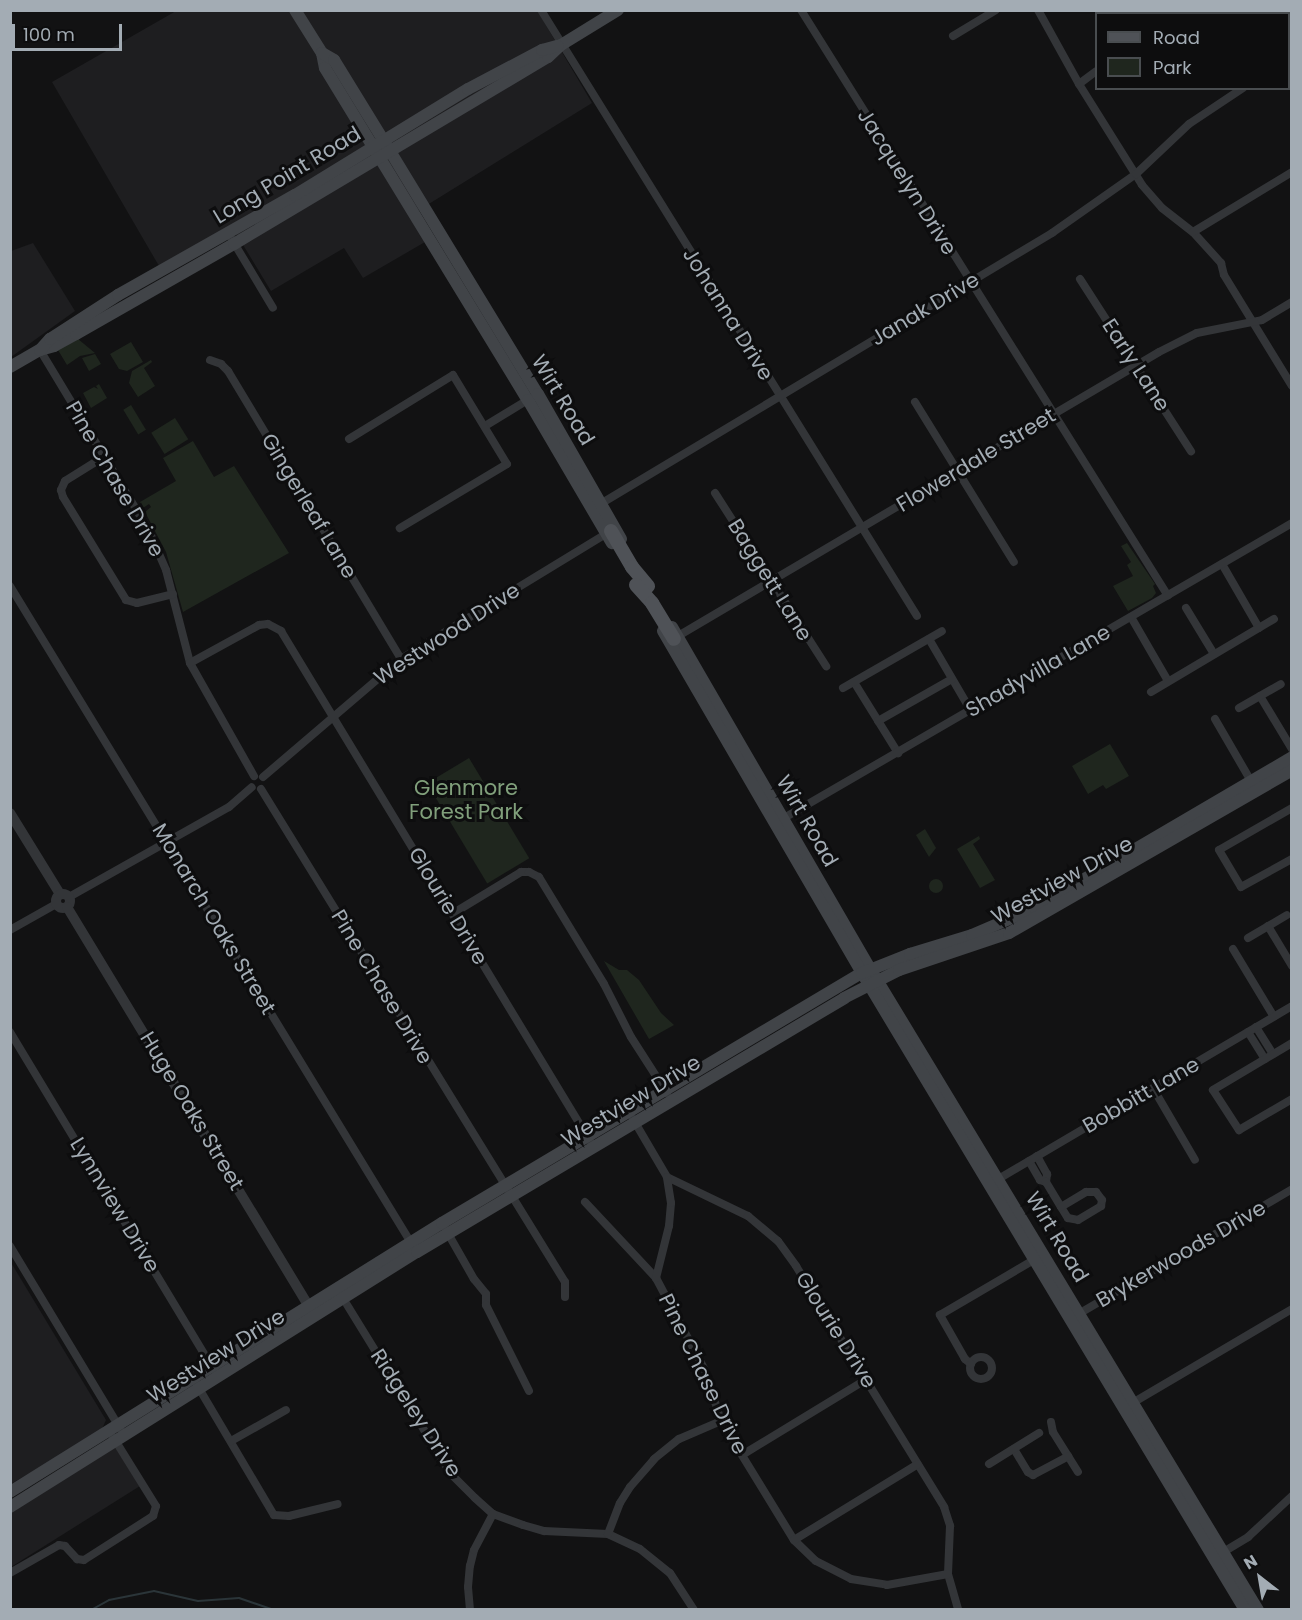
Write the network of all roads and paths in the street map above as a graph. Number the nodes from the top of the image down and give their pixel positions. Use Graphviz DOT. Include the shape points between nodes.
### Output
graph roads {
  1 [pos="296,10"];
  2 [pos="541,10"];
  3 [pos="618,10"];
  4 [pos="801,10"];
  5 [pos="996,10"];
  6 [pos="1038,10"];
  7 [pos="953,36"];
  8 [pos="561,45"];
  9 [pos="1095,72"];
  10 [pos="1079,84"];
  11 [pos="1240,90"];
  12 [pos="382,149"];
  13 [pos="1292,172"];
  14 [pos="1136,174"];
  15 [pos="1193,232"];
  16 [pos="231,238"];
  17 [pos="186,257"];
  18 [pos="178,275"];
  19 [pos="1080,279"];
  20 [pos="970,283"];
  21 [pos="1292,302"];
  22 [pos="273,308"];
  23 [pos="93,318"];
  24 [pos="1252,321"];
  25 [pos="40,350"];
  26 [pos="210,360"];
  27 [pos="12,363"];
  28 [pos="1136,366"];
  29 [pos="1292,386"];
  30 [pos="533,397"];
  31 [pos="780,397"];
  32 [pos="915,402"];
  33 [pos="1054,414"];
  34 [pos="485,426"];
  35 [pos="349,439"];
  36 [pos="1191,451"];
  37 [pos="105,456"];
  38 [pos="959,471"];
  39 [pos="715,493"];
  40 [pos="597,506"];
  41 [pos="1292,523"];
  42 [pos="400,528"];
  43 [pos="862,528"];
  44 [pos="611,531"];
  45 [pos="1014,562"];
  46 [pos="1222,564"];
  47 [pos="771,582"];
  48 [pos="10,586"];
  49 [pos="173,594"];
  50 [pos="1168,596"];
  51 [pos="1186,608"];
  52 [pos="916,616"];
  53 [pos="1131,617"];
  54 [pos="1274,619"];
  55 [pos="1259,627"];
  56 [pos="942,632"];
  57 [pos="674,639"];
  58 [pos="929,639"];
  59 [pos="1214,654"];
  60 [pos="401,659"];
  61 [pos="190,663"];
  62 [pos="825,666"];
  63 [pos="952,679"];
  64 [pos="1168,681"];
  65 [pos="855,682"];
  66 [pos="1281,684"];
  67 [pos="843,688"];
  68 [pos="1151,692"];
  69 [pos="1260,696"];
  70 [pos="1239,708"];
  71 [pos="971,711"];
  72 [pos="333,717"];
  73 [pos="1215,719"];
  74 [pos="878,721"];
  75 [pos="1292,749"];
  76 [pos="898,753"];
  77 [pos="1292,757"];
  78 [pos="1292,770"];
  79 [pos="258,777"];
  80 [pos="1251,781"];
  81 [pos="257,788"];
  82 [pos="1238,795"];
  83 [pos="1292,808"];
  84 [pos="10,813"];
  85 [pos="784,819"];
  86 [pos="168,842"];
  87 [pos="1292,859"];
  88 [pos="63,900"];
  89 [pos="453,914"];
  90 [pos="1287,915"];
  91 [pos="1268,926"];
  92 [pos="10,930"];
  93 [pos="1248,938"];
  94 [pos="1233,949"];
  95 [pos="1292,966"];
  96 [pos="870,977"];
  97 [pos="1292,1006"];
  98 [pos="1274,1017"];
  99 [pos="1252,1030"];
  100 [pos="10,1032"];
  101 [pos="1292,1043"];
  102 [pos="1269,1056"];
  103 [pos="1153,1088"];
  104 [pos="668,1095"];
  105 [pos="1292,1099"];
  106 [pos="631,1116"];
  107 [pos="590,1141"];
  108 [pos="1033,1159"];
  109 [pos="1195,1160"];
  110 [pos="667,1177"];
  111 [pos="994,1181"];
  112 [pos="1292,1188"];
  113 [pos="507,1191"];
  114 [pos="585,1202"];
  115 [pos="1061,1207"];
  116 [pos="445,1228"];
  117 [pos="10,1246"];
  118 [pos="414,1248"];
  119 [pos="1040,1257"];
  120 [pos="656,1278"];
  121 [pos="341,1294"];
  122 [pos="565,1297"];
  123 [pos="1292,1310"];
  124 [pos="313,1312"];
  125 [pos="1075,1316"];
  126 [pos="971,1364"];
  127 [pos="216,1372"];
  128 [pos="867,1379"];
  129 [pos="197,1384"];
  130 [pos="529,1391"];
  131 [pos="1129,1405"];
  132 [pos="286,1410"];
  133 [pos="721,1421"];
  134 [pos="1051,1422"];
  135 [pos="1039,1433"];
  136 [pos="117,1434"];
  137 [pos="231,1441"];
  138 [pos="1014,1449"];
  139 [pos="742,1455"];
  140 [pos="1068,1456"];
  141 [pos="918,1464"];
  142 [pos="989,1464"];
  143 [pos="1078,1472"];
  144 [pos="10,1492"];
  145 [pos="1292,1496"];
  146 [pos="338,1504"];
  147 [pos="10,1507"];
  148 [pos="493,1514"];
  149 [pos="608,1534"];
  150 [pos="794,1540"];
  151 [pos="1219,1555"];
  152 [pos="10,1573"];
  153 [pos="948,1574"];
  154 [pos="470,1610"];
  155 [pos="694,1610"];
  156 [pos="958,1610"];
  157 [pos="1245,1610"];
  158 [pos="1258,1610"];
  1 -- 12 [label="main road, Wirt Road" via="322,53 325,68"];
  2 -- 8 [label="street, Johanna Drive"];
  3 -- 8 [label="main road, Long Point Road"];
  4 -- 20 [label="street, Jacquelyn Drive"];
  5 -- 7 [label="street"];
  6 -- 10 [label="street"];
  8 -- 12 [label="main road, Long Point Road" via="548,57"];
  8 -- 31 [label="street, Johanna Drive"];
  9 -- 10 [label="street"];
  10 -- 14 [label="street"];
  11 -- 14 [label="street, Janak Drive" via="1189,124"];
  12 -- 16 [label="main road, Long Point Road"];
  12 -- 30 [label="main road, Wirt Road"];
  13 -- 15 [label="street"];
  14 -- 15 [label="street" via="1162,208"];
  14 -- 20 [label="street, Janak Drive" via="1052,233"];
  15 -- 24 [label="street" via="1221,263 1224,275"];
  16 -- 17 [label="main road, Long Point Road"];
  16 -- 18 [label="main road, Long Point Road"];
  16 -- 22 [label="street"];
  17 -- 18 [label="main road"];
  17 -- 23 [label="main road, Long Point Road"];
  18 -- 23 [label="main road, Long Point Road"];
  19 -- 28 [label="street, Early Lane"];
  20 -- 31 [label="street, Janak Drive"];
  20 -- 33 [label="street, Jacquelyn Drive"];
  21 -- 24 [label="street, Flowerdale Street" via="1263,320"];
  23 -- 25 [label="main road, Long Point Road" via="54,346"];
  24 -- 28 [label="street, Flowerdale Street" via="1197,333"];
  24 -- 29 [label="street"];
  25 -- 27 [label="main road, Long Point Road"];
  25 -- 37 [label="street, Pine Chase Drive"];
  26 -- 60 [label="street, Gingerleaf Lane" via="228,371"];
  28 -- 33 [label="street, Flowerdale Street"];
  28 -- 36 [label="street, Early Lane"];
  30 -- 34 [label="street"];
  30 -- 40 [label="main road, Wirt Road"];
  31 -- 40 [label="street, Janak Drive"];
  31 -- 43 [label="street, Johanna Drive"];
  32 -- 38 [label="street"];
  33 -- 38 [label="street, Flowerdale Street"];
  33 -- 50 [label="street, Jacquelyn Drive"];
  34 -- 35 [label="street" via="453,375"];
  34 -- 42 [label="street" via="507,464"];
  37 -- 49 [label="street, Pine Chase Drive" via="149,531"];
  37 -- 49 [label="street" via="65,481 63,497 126,600 136,603"];
  38 -- 43 [label="street, Flowerdale Street"];
  38 -- 45 [label="street"];
  39 -- 47 [label="street, Baggett Lane"];
  40 -- 44 [label="main road, Wirt Road"];
  41 -- 46 [label="street, Shadyvilla Lane"];
  43 -- 47 [label="street, Flowerdale Street"];
  43 -- 52 [label="street, Johanna Drive"];
  44 -- 57 [label="main road"];
  44 -- 60 [label="street, Westwood Drive"];
  46 -- 50 [label="street, Shadyvilla Lane"];
  46 -- 55 [label="street"];
  47 -- 57 [label="street, Flowerdale Street"];
  47 -- 62 [label="street, Baggett Lane"];
  48 -- 86 [label="street, Monarch Oaks Street"];
  49 -- 61 [label="street, Pine Chase Drive"];
  50 -- 53 [label="street, Shadyvilla Lane"];
  51 -- 59 [label="street"];
  53 -- 64 [label="street"];
  53 -- 71 [label="street, Shadyvilla Lane"];
  54 -- 55 [label="street"];
  55 -- 59 [label="street"];
  56 -- 58 [label="street"];
  57 -- 85 [label="main road, Wirt Road"];
  57 -- 96 [label="main road, Wirt Road"];
  58 -- 63 [label="street"];
  58 -- 65 [label="street"];
  59 -- 64 [label="street"];
  60 -- 72 [label="street, Westwood Drive"];
  61 -- 72 [label="street, Glourie Drive" via="259,625 275,626"];
  61 -- 79 [label="street, Pine Chase Drive"];
  63 -- 71 [label="street"];
  63 -- 74 [label="street"];
  64 -- 68 [label="street"];
  65 -- 67 [label="street"];
  65 -- 74 [label="street"];
  66 -- 69 [label="street"];
  69 -- 70 [label="street"];
  69 -- 75 [label="street"];
  71 -- 76 [label="street, Shadyvilla Lane"];
  72 -- 79 [label="street, Westwood Drive"];
  72 -- 89 [label="street, Glourie Drive"];
  73 -- 80 [label="street"];
  74 -- 76 [label="street"];
  76 -- 85 [label="street, Shadyvilla Lane"];
  77 -- 80 [label="main road, Westview Drive"];
  78 -- 82 [label="main road, Westview Drive"];
  79 -- 81 [label="street" via="265,785"];
  80 -- 82 [label="main road, Westview Drive"];
  81 -- 86 [label="street"];
  81 -- 113 [label="street, Pine Chase Drive"];
  82 -- 96 [label="main road, Westview Drive" via="1007,928"];
  83 -- 87 [label="street" via="1220,850 1241,887"];
  84 -- 88 [label="street, Huge Oaks Street"];
  85 -- 96 [label="main road, Wirt Road"];
  86 -- 88 [label="street"];
  86 -- 118 [label="street, Monarch Oaks Street"];
  88 -- 92 [label="street"];
  88 -- 124 [label="street, Huge Oaks Street"];
  89 -- 104 [label="street" via="521,872 539,877"];
  89 -- 107 [label="street, Glourie Drive"];
  90 -- 91 [label="street"];
  91 -- 93 [label="street"];
  91 -- 95 [label="street"];
  94 -- 98 [label="street"];
  96 -- 104 [label="main road, Westview Drive"];
  96 -- 111 [label="main road, Wirt Road"];
  97 -- 98 [label="street, Bobbitt Lane"];
  98 -- 99 [label="street, Bobbitt Lane"];
  99 -- 102 [label="street"];
  99 -- 103 [label="street, Bobbitt Lane"];
  100 -- 127 [label="street, Lynnview Drive"];
  101 -- 102 [label="street"];
  102 -- 105 [label="street" via="1213,1090 1239,1130"];
  103 -- 108 [label="street, Bobbitt Lane"];
  103 -- 109 [label="street"];
  104 -- 106 [label="main road, Westview Drive"];
  106 -- 107 [label="main road, Westview Drive"];
  106 -- 110 [label="street"];
  107 -- 113 [label="main road, Westview Drive"];
  108 -- 111 [label="street, Bobbitt Lane"];
  108 -- 115 [label="street" via="1047,1174 1046,1182"];
  110 -- 120 [label="street, Pine Chase Drive" via="669,1226"];
  110 -- 128 [label="street, Glourie Drive" via="748,1216 778,1241"];
  111 -- 119 [label="main road, Wirt Road"];
  112 -- 125 [label="street, Brykerwoods Drive"];
  113 -- 116 [label="main road, Westview Drive"];
  113 -- 122 [label="street, Pine Chase Drive" via="565,1282"];
  114 -- 120 [label="street, Pine Chase Drive"];
  115 -- 115 [label="street" via="1073,1221 1101,1206 1102,1200 1096,1192 1086,1192"];
  116 -- 118 [label="main road, Westview Drive"];
  116 -- 130 [label="street" via="486,1294 486,1305"];
  117 -- 136 [label="street"];
  118 -- 121 [label="main road, Westview Drive"];
  119 -- 125 [label="main road, Wirt Road"];
  119 -- 126 [label="street" via="939,1315"];
  120 -- 133 [label="street, Pine Chase Drive" via="705,1370"];
  121 -- 124 [label="main road, Westview Drive"];
  121 -- 148 [label="street, Ridgeley Drive" via="451,1474"];
  123 -- 131 [label="street"];
  124 -- 127 [label="main road, Westview Drive"];
  125 -- 131 [label="main road, Wirt Road"];
  127 -- 129 [label="main road, Westview Drive"];
  128 -- 139 [label="street"];
  128 -- 141 [label="street, Glourie Drive"];
  129 -- 136 [label="main road, Westview Drive"];
  129 -- 137 [label="street"];
  131 -- 151 [label="main road, Wirt Road"];
  132 -- 137 [label="street"];
  133 -- 139 [label="street, Pine Chase Drive"];
  133 -- 149 [label="street" via="679,1439 646,1467 620,1503"];
  134 -- 140 [label="street"];
  135 -- 138 [label="street"];
  136 -- 144 [label="main road, Westview Drive"];
  136 -- 147 [label="main road, Westview Drive"];
  136 -- 152 [label="street" via="156,1506 153,1516 84,1560 59,1545"];
  137 -- 146 [label="street" via="274,1515 289,1516"];
  138 -- 140 [label="street" via="1030,1474"];
  138 -- 142 [label="street"];
  139 -- 150 [label="street, Pine Chase Drive"];
  140 -- 143 [label="street"];
  141 -- 150 [label="street"];
  141 -- 153 [label="street, Glourie Drive" via="944,1507 950,1526"];
  145 -- 151 [label="street" via="1248,1537"];
  148 -- 149 [label="street, Ridgeley Drive" via="544,1531"];
  148 -- 154 [label="street" via="470,1566"];
  149 -- 155 [label="street, Ridgeley Drive" via="652,1557 670,1573"];
  150 -- 153 [label="street, Pine Chase Drive" via="816,1561 851,1579 887,1585"];
  151 -- 157 [label="main road, Wirt Road"];
  151 -- 158 [label="main road, Wirt Road"];
  153 -- 156 [label="street, Glourie Drive"];
}
